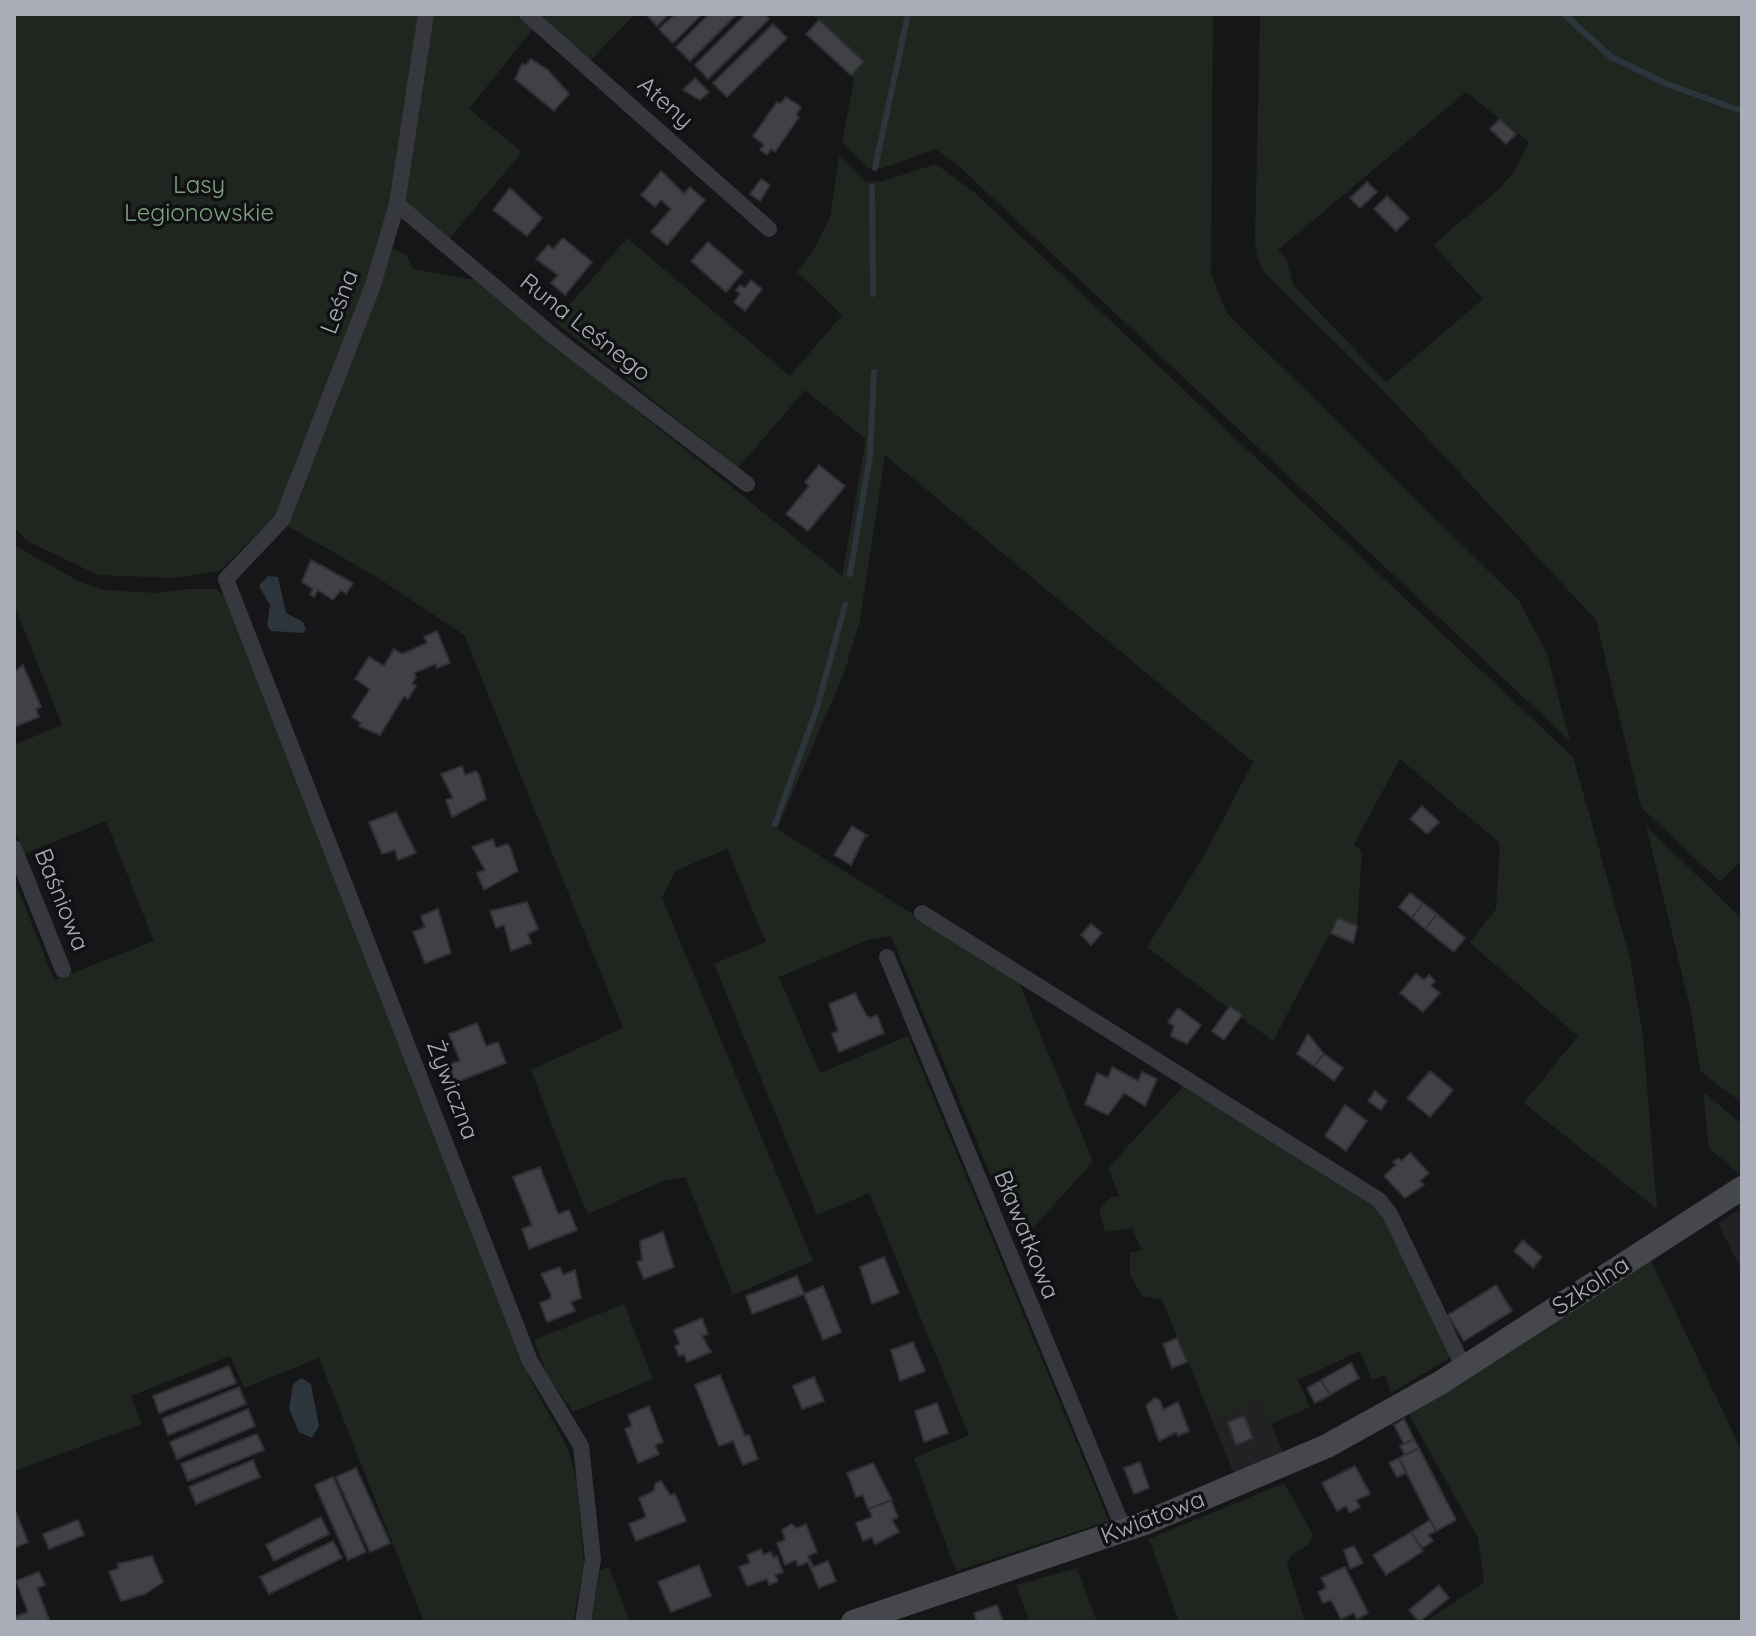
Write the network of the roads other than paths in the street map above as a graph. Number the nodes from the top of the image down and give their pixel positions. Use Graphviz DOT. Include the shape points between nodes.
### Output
graph roads {
  1 [pos="426,14"];
  2 [pos="527,14"];
  3 [pos="397,204"];
  4 [pos="769,229"];
  5 [pos="747,484"];
  6 [pos="226,579"];
  7 [pos="14,848"];
  8 [pos="922,913"];
  9 [pos="887,957"];
  10 [pos="63,970"];
  11 [pos="1742,1188"];
  12 [pos="1464,1368"];
  13 [pos="1440,1383"];
  14 [pos="1124,1530"];
  15 [pos="583,1622"];
  16 [pos="853,1622"];
  1 -- 3 [label="street, Leśna"];
  2 -- 4 [label="street, Ateny"];
  3 -- 5 [label="street, Runa Leśnego" via="558,340"];
  3 -- 6 [label="street, Leśna" via="373,285 282,520"];
  6 -- 15 [label="street, Żywiczna" via="530,1361 581,1446 593,1559"];
  7 -- 10 [label="street, Baśniowa"];
  8 -- 12 [label="street" via="1379,1200"];
  9 -- 14 [label="street, Bławatkowa"];
  11 -- 12 [label="street, Szkolna"];
  12 -- 13 [label="street, Szkolna"];
  13 -- 14 [label="street, Kwiatowa" via="1300,1459"];
  14 -- 16 [label="street, Kwiatowa"];
}
